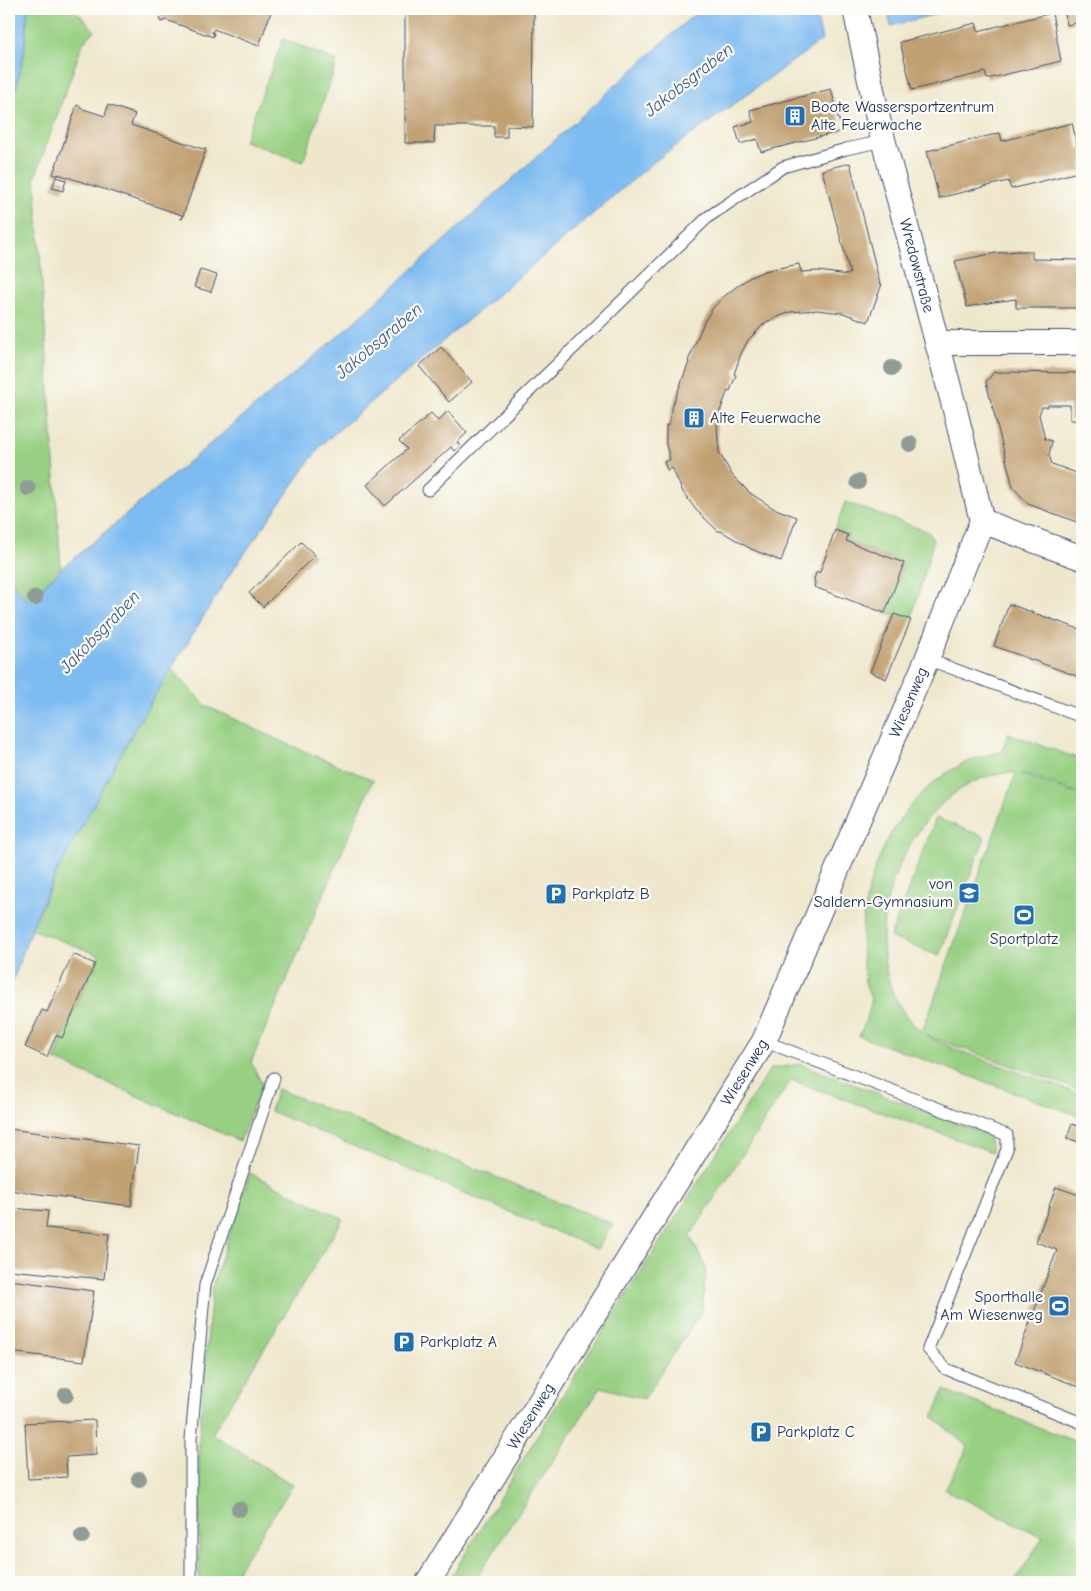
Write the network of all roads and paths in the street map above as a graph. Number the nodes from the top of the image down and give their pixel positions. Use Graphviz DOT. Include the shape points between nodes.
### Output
graph roads {
  1 [pos="855,9"];
  2 [pos="884,141"];
  3 [pos="937,343"];
  4 [pos="1082,343"];
  5 [pos="428,490"];
  6 [pos="982,522"];
  7 [pos="1082,558"];
  8 [pos="927,659"];
  9 [pos="1082,717"];
  10 [pos="764,1041"];
  11 [pos="274,1078"];
  12 [pos="1082,1422"];
  13 [pos="191,1582"];
  14 [pos="428,1582"];
  1 -- 2 [label="street, Wredowstraße"];
  2 -- 3 [label="street, Wredowstraße"];
  2 -- 5 [label="lane" via="783,167 708,217"];
  3 -- 4 [label="street"];
  3 -- 6 [label="street, Wredowstraße"];
  6 -- 7 [label="street"];
  6 -- 8 [label="street, Wiesenweg"];
  8 -- 9 [label="lane"];
  8 -- 10 [label="street, Wiesenweg"];
  10 -- 12 [label="lane" via="1007,1136 1007,1149 928,1350 946,1369"];
  10 -- 14 [label="street, Wiesenweg"];
  11 -- 13 [label="lane" via="205,1285 191,1439"];
}
